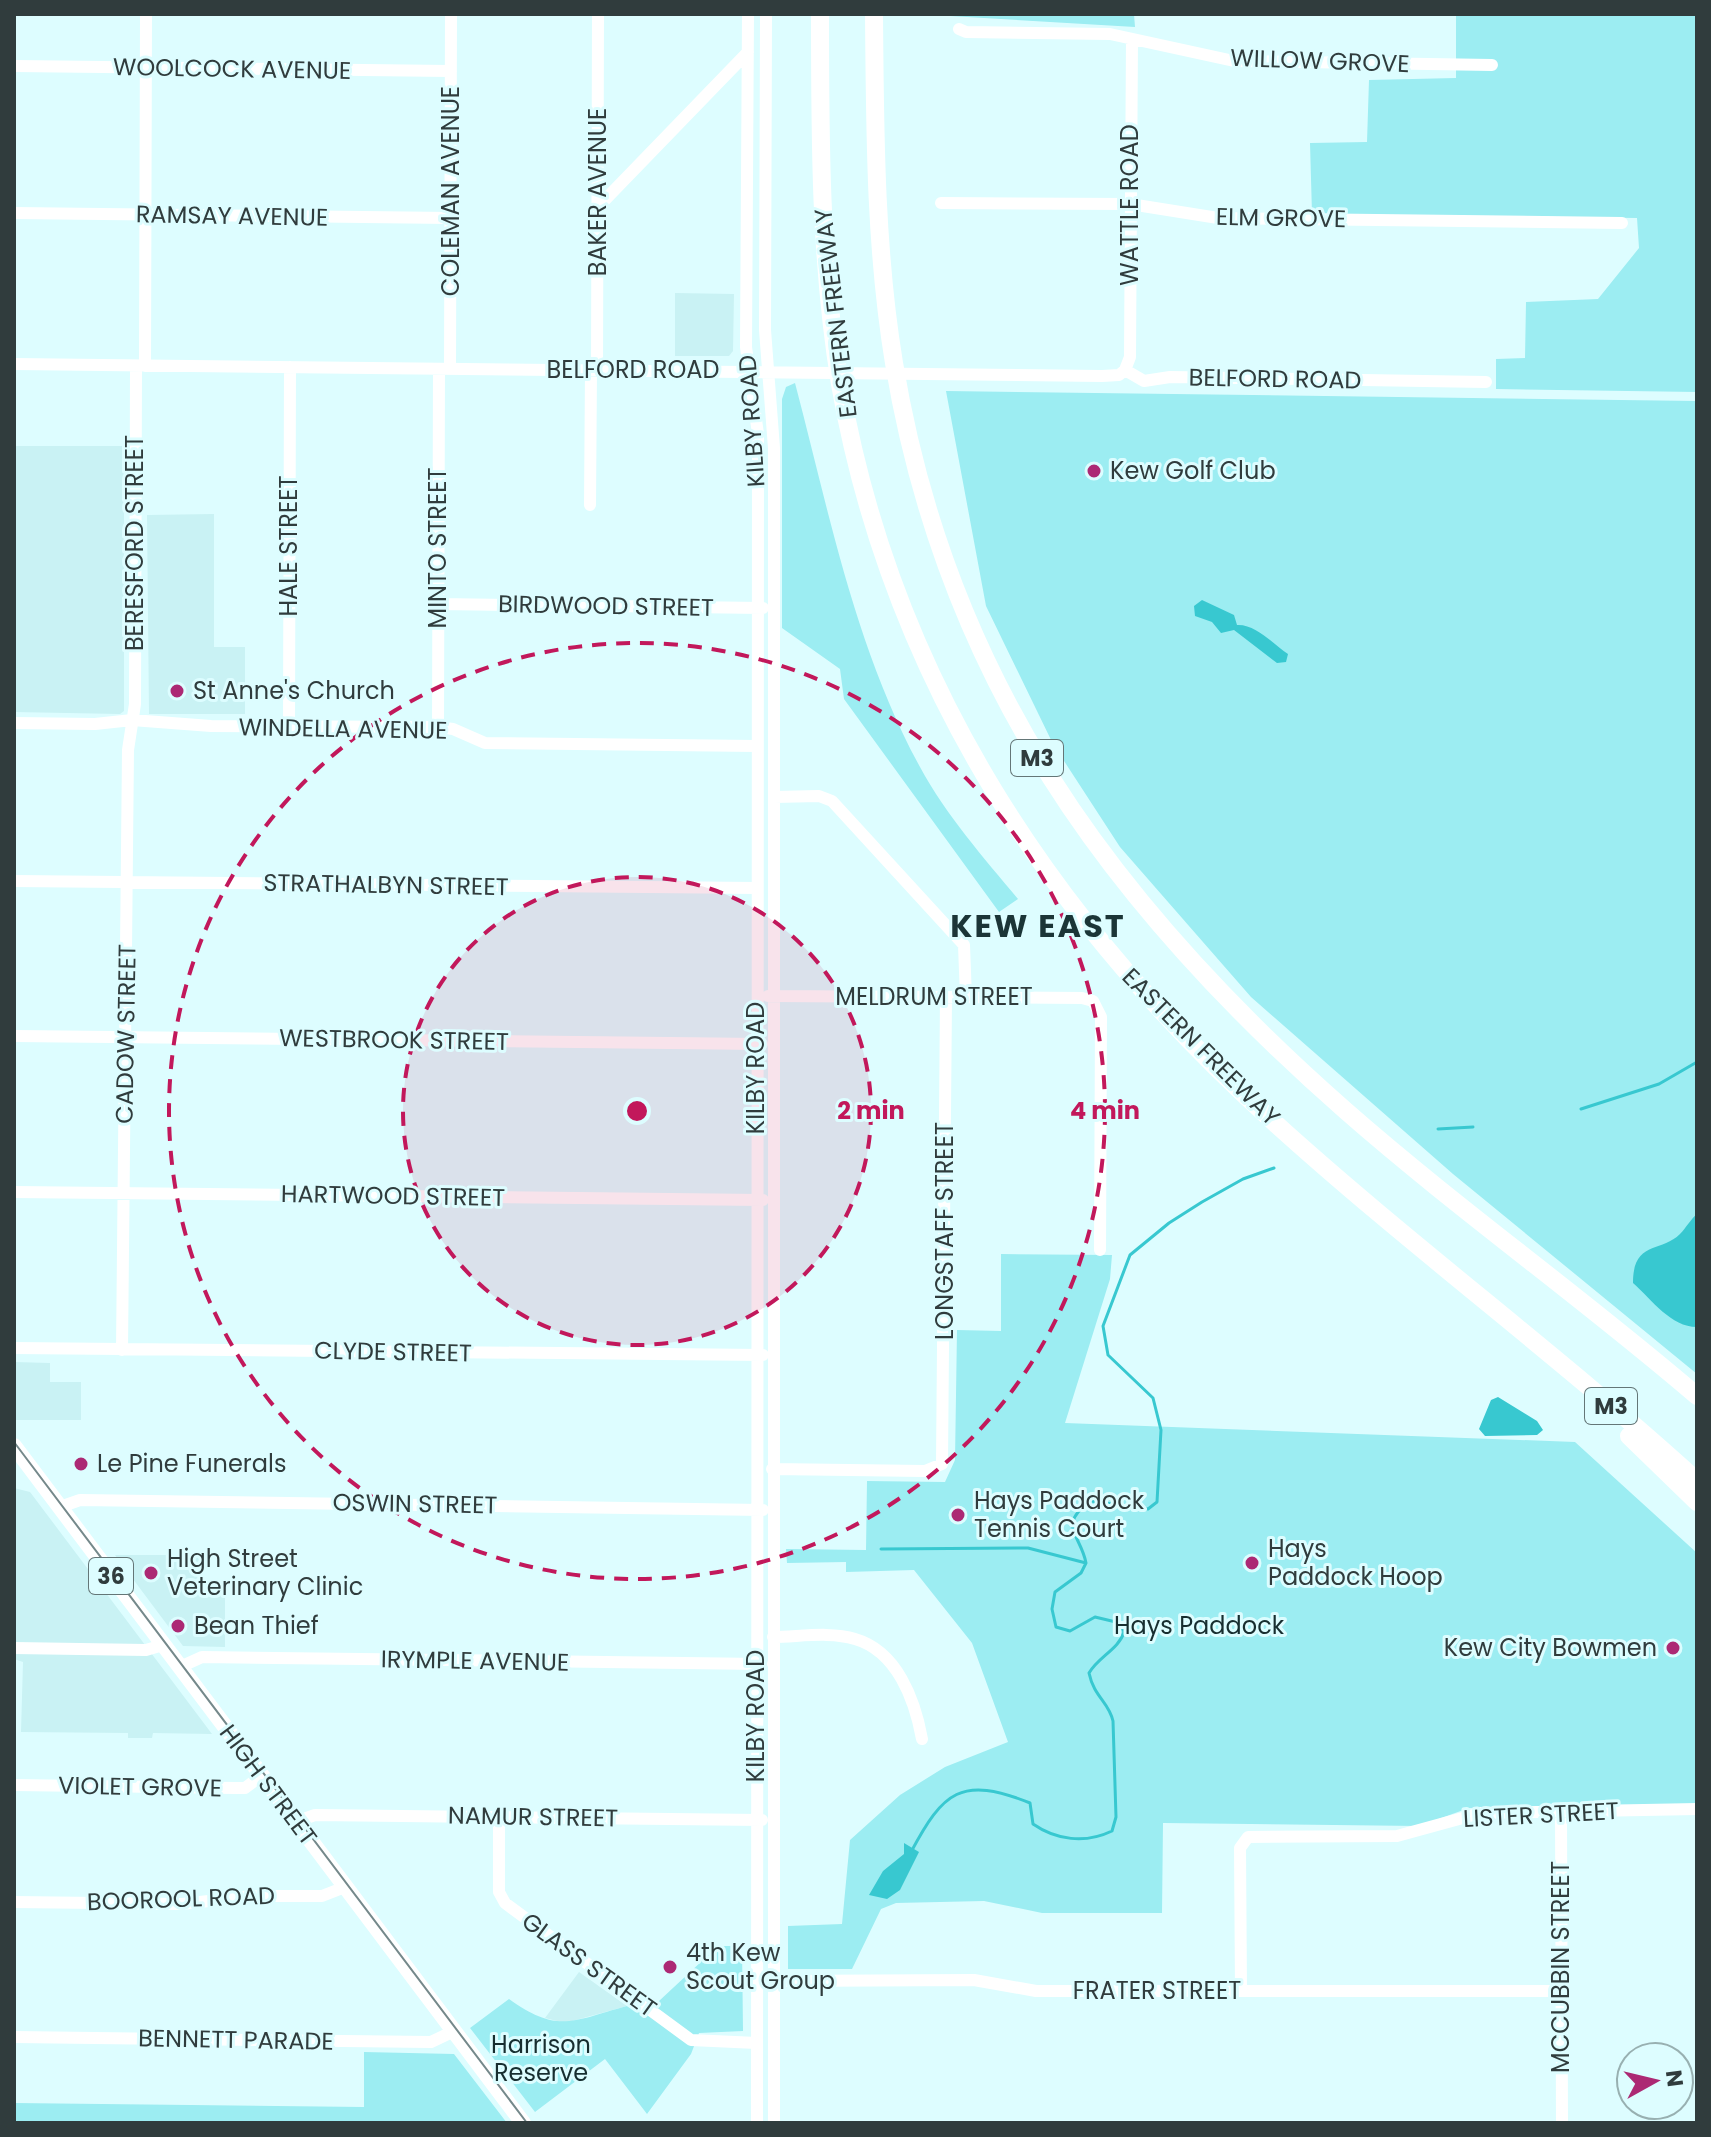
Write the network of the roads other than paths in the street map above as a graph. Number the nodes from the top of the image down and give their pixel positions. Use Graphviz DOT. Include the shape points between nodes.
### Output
graph roads {
  1 [pos="146,14"];
  2 [pos="451,14"];
  3 [pos="598,14"];
  4 [pos="748,14"];
  5 [pos="766,14"];
  6 [pos="820,14"];
  7 [pos="874,14"];
  8 [pos="959,29"];
  9 [pos="748,32"];
  10 [pos="766,32"];
  11 [pos="1132,39"];
  12 [pos="748,52"];
  13 [pos="1492,65"];
  14 [pos="14,66"];
  15 [pos="146,68"];
  16 [pos="451,71"];
  17 [pos="747,199"];
  18 [pos="764,199"];
  19 [pos="941,203"];
  20 [pos="1130,204"];
  21 [pos="598,207"];
  22 [pos="14,213"];
  23 [pos="145,215"];
  24 [pos="451,218"];
  25 [pos="1622,223"];
  26 [pos="14,364"];
  27 [pos="140,366"];
  28 [pos="290,367"];
  29 [pos="444,369"];
  30 [pos="594,370"];
  31 [pos="1125,370"];
  32 [pos="749,371"];
  33 [pos="768,372"];
  34 [pos="1486,382"];
  35 [pos="590,505"];
  36 [pos="438,604"];
  37 [pos="757,608"];
  38 [pos="774,608"];
  39 [pos="14,723"];
  40 [pos="131,724"];
  41 [pos="289,726"];
  42 [pos="438,727"];
  43 [pos="757,746"];
  44 [pos="774,797"];
  45 [pos="14,881"];
  46 [pos="127,882"];
  47 [pos="757,888"];
  48 [pos="773,996"];
  49 [pos="757,997"];
  50 [pos="946,997"];
  51 [pos="966,998"];
  52 [pos="14,1036"];
  53 [pos="126,1037"];
  54 [pos="756,1044"];
  55 [pos="773,1044"];
  56 [pos="14,1192"];
  57 [pos="124,1193"];
  58 [pos="773,1199"];
  59 [pos="756,1200"];
  60 [pos="1100,1250"];
  61 [pos="1524,1334"];
  62 [pos="14,1348"];
  63 [pos="122,1350"];
  64 [pos="772,1355"];
  65 [pos="756,1356"];
  66 [pos="1697,1396"];
  67 [pos="14,1446"];
  68 [pos="21,1468"];
  69 [pos="772,1469"];
  70 [pos="1697,1481"];
  71 [pos="1697,1502"];
  72 [pos="60,1507"];
  73 [pos="756,1508"];
  74 [pos="772,1512"];
  75 [pos="773,1637"];
  76 [pos="163,1645"];
  77 [pos="14,1648"];
  78 [pos="756,1664"];
  79 [pos="773,1664"];
  80 [pos="180,1667"];
  81 [pos="922,1739"];
  82 [pos="261,1776"];
  83 [pos="14,1785"];
  84 [pos="1697,1809"];
  85 [pos="1561,1811"];
  86 [pos="499,1817"];
  87 [pos="773,1819"];
  88 [pos="756,1820"];
  89 [pos="295,1822"];
  90 [pos="345,1887"];
  91 [pos="14,1902"];
  92 [pos="774,1981"];
  93 [pos="756,1988"];
  94 [pos="1241,1991"];
  95 [pos="1561,1991"];
  96 [pos="454,2031"];
  97 [pos="14,2037"];
  98 [pos="757,2043"];
  99 [pos="523,2123"];
  100 [pos="757,2123"];
  101 [pos="774,2123"];
  102 [pos="1562,2123"];
  1 -- 15 [label="street, BERESFORD STREET"];
  2 -- 16 [label="street, COLEMAN AVENUE"];
  3 -- 21 [label="street, BAKER AVENUE"];
  4 -- 9 [label="street, KILBY ROAD"];
  5 -- 10 [label="street, KILBY ROAD"];
  6 -- 61 [label="highway, EASTERN FREEWAY / M3" via="823,223 841,384 889,572 956,728 1058,890 1162,1013 1317,1161"];
  7 -- 66 [label="highway, EASTERN FREEWAY / M3" via="886,308 905,422 953,586 993,676 1046,774 1139,902 1279,1051 1391,1149"];
  8 -- 11 [label="street, WILLOW GROVE"];
  9 -- 10 [label="street"];
  9 -- 12 [label="street, KILBY ROAD"];
  10 -- 18 [label="street, KILBY ROAD"];
  11 -- 13 [label="street, WILLOW GROVE" via="1234,61"];
  11 -- 20 [label="street, WATTLE ROAD"];
  12 -- 17 [label="street, KILBY ROAD"];
  12 -- 21 [label="street"];
  14 -- 15 [label="street, WOOLCOCK AVENUE"];
  15 -- 16 [label="street, WOOLCOCK AVENUE"];
  15 -- 23 [label="street, BERESFORD STREET"];
  16 -- 24 [label="street, COLEMAN AVENUE"];
  17 -- 18 [label="street"];
  17 -- 32 [label="street, KILBY ROAD"];
  18 -- 33 [label="street, KILBY ROAD"];
  19 -- 20 [label="street, ELM GROVE"];
  20 -- 25 [label="street, ELM GROVE" via="1218,218"];
  20 -- 31 [label="street, WATTLE ROAD" via="1130,357"];
  21 -- 30 [label="street, BAKER AVENUE"];
  22 -- 23 [label="street, RAMSAY AVENUE"];
  23 -- 24 [label="street, RAMSAY AVENUE"];
  23 -- 27 [label="street, BERESFORD STREET"];
  24 -- 29 [label="street, COLEMAN AVENUE"];
  26 -- 27 [label="street, BELFORD ROAD"];
  27 -- 28 [label="street, BELFORD ROAD"];
  27 -- 40 [label="street, BERESFORD STREET"];
  28 -- 29 [label="street, BELFORD ROAD"];
  28 -- 41 [label="street, HALE STREET"];
  29 -- 30 [label="street, BELFORD ROAD"];
  29 -- 36 [label="street, MINTO STREET"];
  30 -- 32 [label="street, BELFORD ROAD"];
  30 -- 35 [label="street, BAKER AVENUE"];
  31 -- 33 [label="street, BELFORD ROAD" via="1112,376"];
  31 -- 34 [label="street, BELFORD ROAD" via="1144,381 1170,377"];
  32 -- 33 [label="street, BELFORD ROAD"];
  32 -- 37 [label="street, KILBY ROAD" via="757,422"];
  33 -- 38 [label="street, KILBY ROAD" via="774,429"];
  36 -- 37 [label="street, BIRDWOOD STREET"];
  36 -- 42 [label="street, MINTO STREET"];
  37 -- 38 [label="street, BIRDWOOD STREET"];
  37 -- 43 [label="street, KILBY ROAD"];
  38 -- 44 [label="street, KILBY ROAD"];
  39 -- 40 [label="street, WINDELLA AVENUE"];
  40 -- 41 [label="street, WINDELLA AVENUE"];
  40 -- 46 [label="street, CADOW STREET"];
  41 -- 42 [label="street, WINDELLA AVENUE"];
  42 -- 43 [label="street, WINDELLA AVENUE" via="485,743"];
  43 -- 47 [label="street, KILBY ROAD"];
  44 -- 48 [label="street, KILBY ROAD"];
  44 -- 51 [label="street" via="819,796 832,801 964,945"];
  45 -- 46 [label="street, STRATHALBYN STREET"];
  46 -- 47 [label="street, STRATHALBYN STREET"];
  46 -- 53 [label="street, CADOW STREET"];
  47 -- 49 [label="street, KILBY ROAD"];
  48 -- 49 [label="street, MELDRUM STREET"];
  48 -- 50 [label="street, MELDRUM STREET"];
  48 -- 55 [label="street, KILBY ROAD"];
  49 -- 54 [label="street, KILBY ROAD"];
  50 -- 51 [label="street, MELDRUM STREET"];
  50 -- 69 [label="street, LONGSTAFF STREET" via="942,1464 925,1471"];
  51 -- 60 [label="street, MELDRUM STREET" via="1082,998 1097,1005"];
  52 -- 53 [label="street, WESTBROOK STREET"];
  53 -- 54 [label="street, WESTBROOK STREET"];
  53 -- 57 [label="street, CADOW STREET"];
  54 -- 55 [label="street, WESTBROOK STREET"];
  54 -- 59 [label="street, KILBY ROAD"];
  55 -- 58 [label="street, KILBY ROAD"];
  56 -- 57 [label="street, HARTWOOD STREET"];
  57 -- 59 [label="street, HARTWOOD STREET"];
  57 -- 63 [label="street, CADOW STREET"];
  58 -- 59 [label="street, HARTWOOD STREET"];
  58 -- 64 [label="street, KILBY ROAD"];
  59 -- 65 [label="street, KILBY ROAD"];
  61 -- 70 [label="highway, EASTERN FREEWAY / M3"];
  61 -- 71 [label="highway"];
  62 -- 63 [label="street, CLYDE STREET"];
  63 -- 65 [label="street, CLYDE STREET"];
  64 -- 65 [label="street, CLYDE STREET"];
  64 -- 69 [label="street, KILBY ROAD"];
  65 -- 73 [label="street, KILBY ROAD"];
  67 -- 68 [label="main road, HIGH STREET / 36"];
  68 -- 72 [label="main road, HIGH STREET / 36"];
  69 -- 74 [label="street, KILBY ROAD"];
  72 -- 73 [label="street, OSWIN STREET" via="92,1500"];
  72 -- 76 [label="main road, HIGH STREET / 36"];
  73 -- 74 [label="street, OSWIN STREET"];
  73 -- 78 [label="street, KILBY ROAD"];
  74 -- 75 [label="street, KILBY ROAD"];
  75 -- 79 [label="street, KILBY ROAD"];
  75 -- 81 [label="street" via="845,1637 871,1647 905,1685"];
  76 -- 77 [label="street" via="146,1650"];
  76 -- 80 [label="main road, HIGH STREET / 36"];
  78 -- 79 [label="street, IRYMPLE AVENUE"];
  78 -- 80 [label="street, IRYMPLE AVENUE" via="202,1657"];
  78 -- 88 [label="street, KILBY ROAD"];
  79 -- 87 [label="street, KILBY ROAD"];
  80 -- 82 [label="main road, HIGH STREET / 36"];
  82 -- 83 [label="street, VIOLET GROVE" via="245,1788"];
  82 -- 89 [label="main road, HIGH STREET / 36"];
  84 -- 85 [label="street, LISTER STREET"];
  85 -- 94 [label="street, LISTER STREET" via="1471,1813 1397,1836 1245,1838 1240,1848"];
  85 -- 95 [label="street, MCCUBBIN STREET"];
  86 -- 88 [label="street, NAMUR STREET"];
  86 -- 89 [label="street, NAMUR STREET" via="315,1815"];
  86 -- 98 [label="street, GLASS STREET" via="499,1892 505,1903 691,2040"];
  87 -- 88 [label="street, NAMUR STREET"];
  87 -- 92 [label="street, KILBY ROAD"];
  88 -- 93 [label="street, KILBY ROAD"];
  89 -- 90 [label="main road, HIGH STREET / 36"];
  90 -- 91 [label="street, BOOROOL ROAD" via="322,1896 182,1904"];
  90 -- 96 [label="main road, HIGH STREET / 36"];
  92 -- 93 [label="street, FRATER STREET"];
  92 -- 94 [label="street, FRATER STREET" via="974,1980 1036,1991"];
  92 -- 101 [label="street, KILBY ROAD"];
  93 -- 98 [label="street, KILBY ROAD"];
  94 -- 95 [label="street, FRATER STREET"];
  95 -- 102 [label="street, MCCUBBIN STREET"];
  96 -- 97 [label="street, BENNETT PARADE" via="431,2042"];
  96 -- 99 [label="main road, HIGH STREET / 36"];
  98 -- 100 [label="street, KILBY ROAD"];
}
